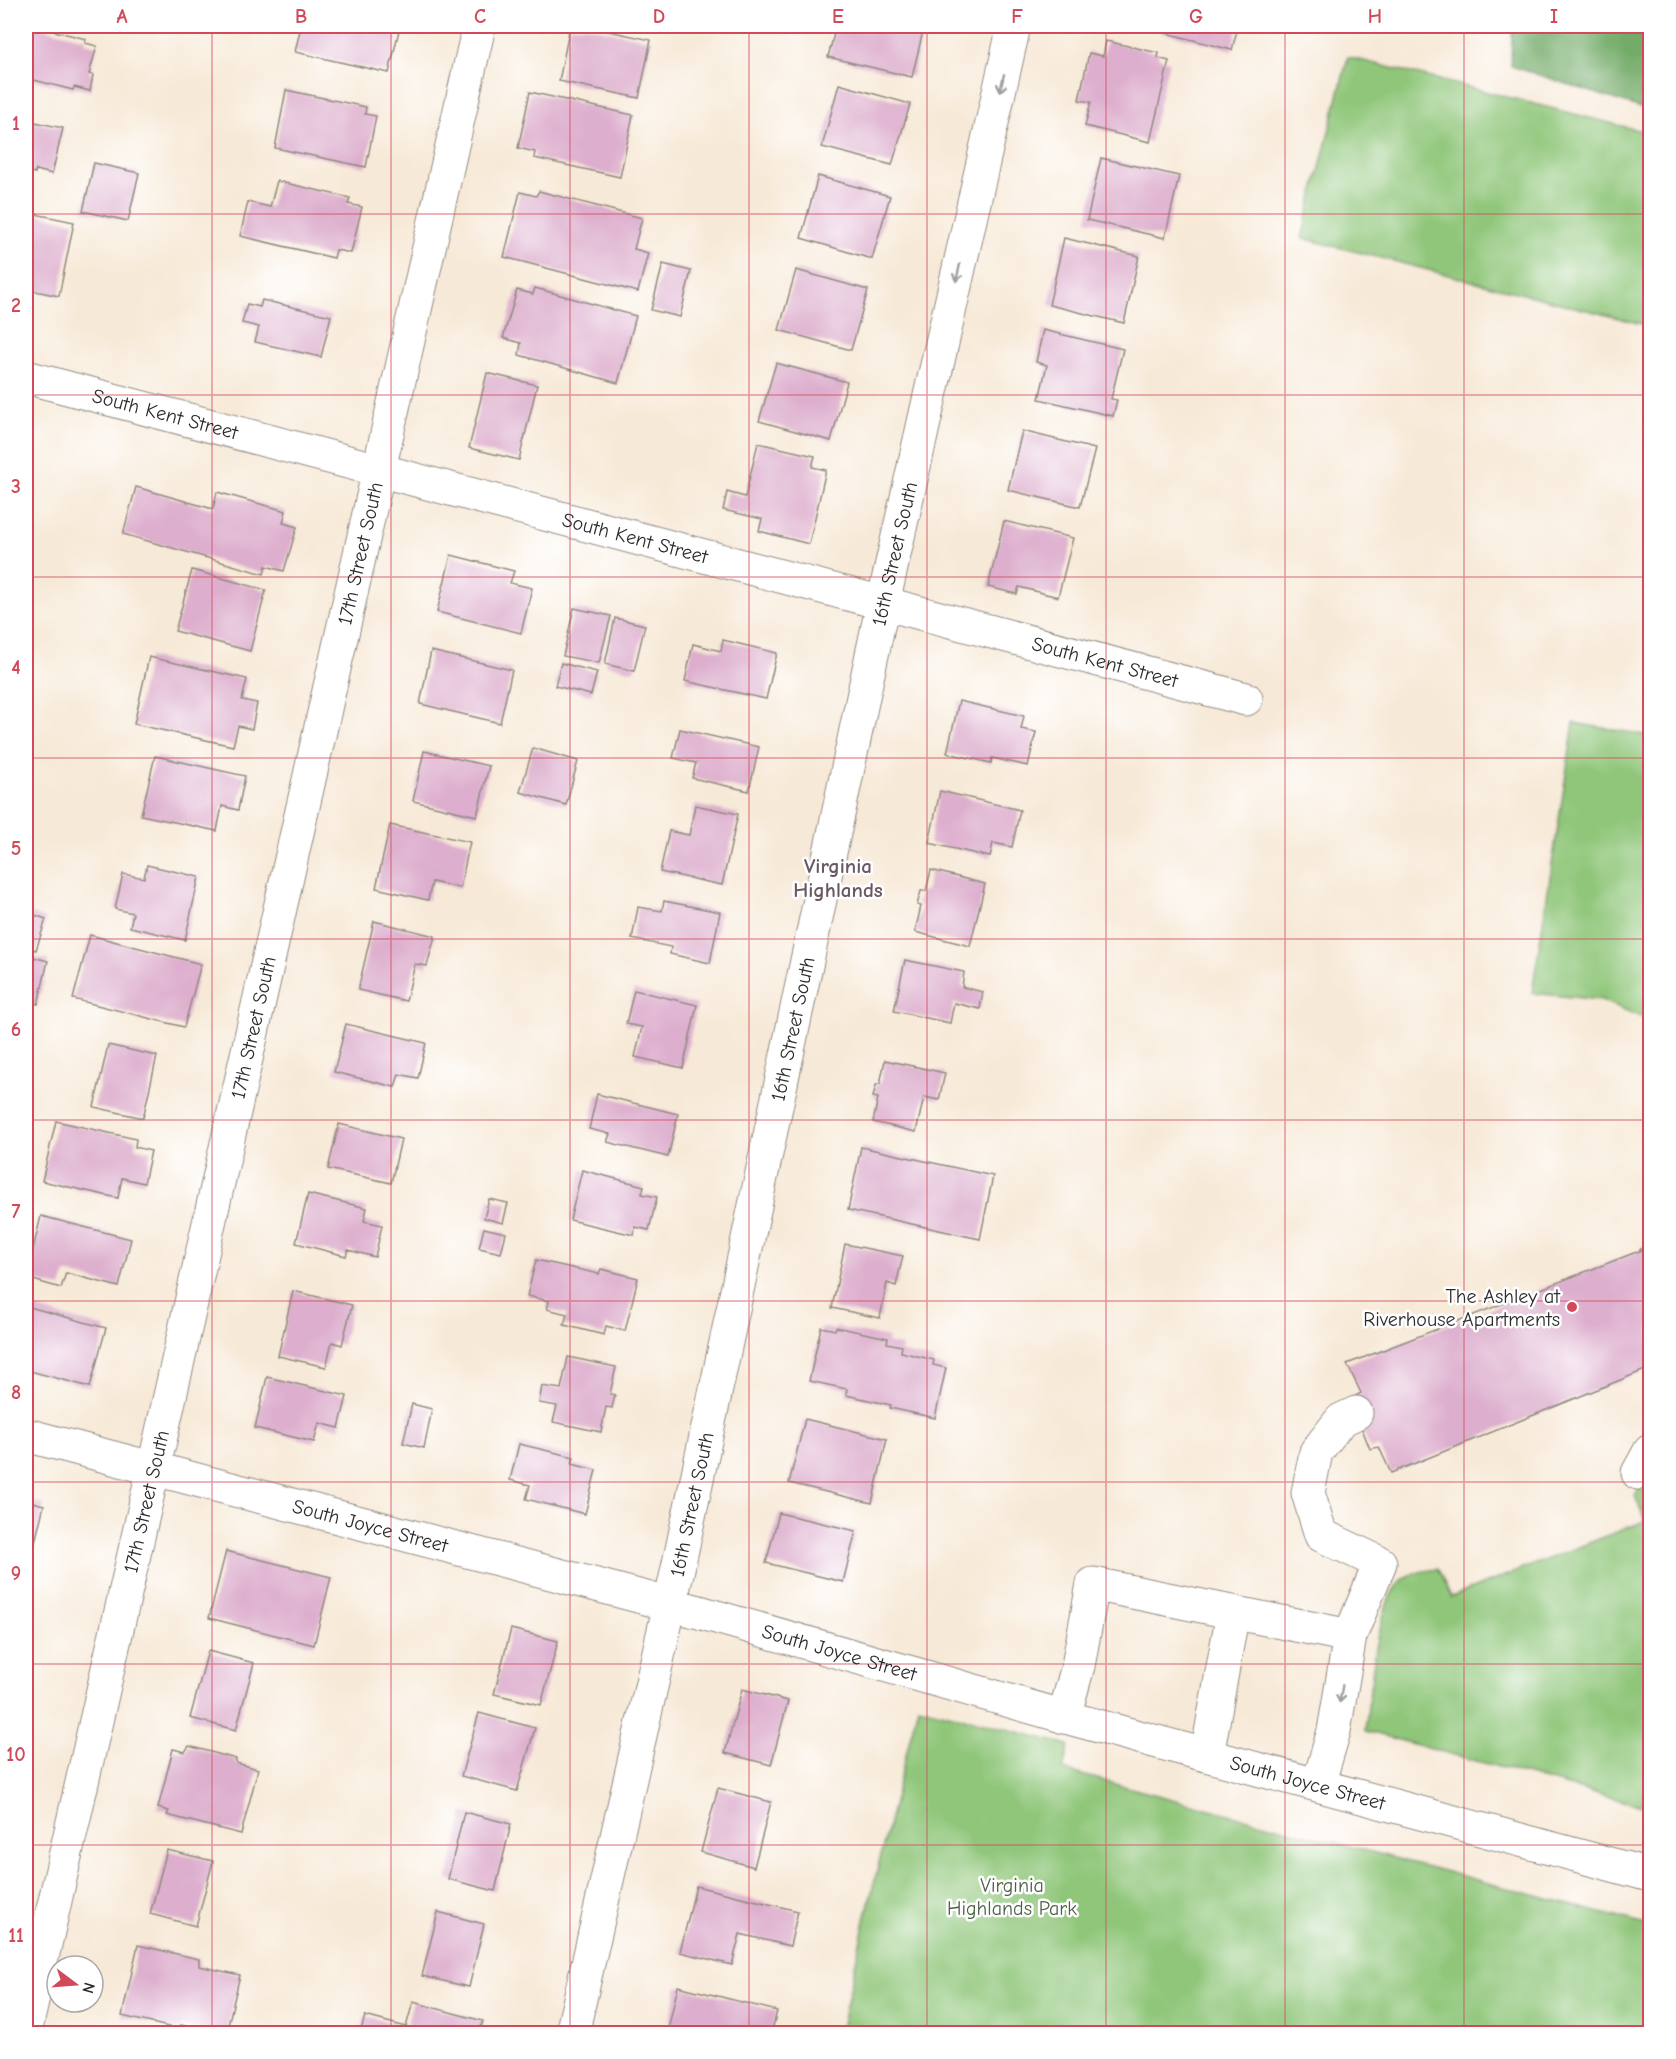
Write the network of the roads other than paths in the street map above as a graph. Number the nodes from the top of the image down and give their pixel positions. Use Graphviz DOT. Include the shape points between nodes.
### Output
graph roads {
  1 [pos="479,26"];
  2 [pos="1014,26"];
  3 [pos="26,377"];
  4 [pos="380,469"];
  5 [pos="884,603"];
  6 [pos="1245,699"];
  7 [pos="1356,1413"];
  8 [pos="26,1435"];
  9 [pos="154,1468"];
  10 [pos="669,1605"];
  11 [pos="1233,1612"];
  12 [pos="1350,1636"];
  13 [pos="1064,1717"];
  14 [pos="1207,1755"];
  15 [pos="1318,1785"];
  16 [pos="1650,1875"];
  17 [pos="26,2028"];
  18 [pos="572,2034"];
  1 -- 4 [label="street, 17th Street South"];
  2 -- 5 [label="street, 16th Street South, one-way"];
  3 -- 4 [label="street, South Kent Street"];
  4 -- 5 [label="street, South Kent Street"];
  4 -- 9 [label="street, 17th Street South"];
  5 -- 6 [label="street, South Kent Street"];
  5 -- 10 [label="street, 16th Street South"];
  7 -- 12 [label="street" via="1341,1420 1316,1452 1308,1493 1321,1535 1380,1563"];
  8 -- 9 [label="street, South Joyce Street"];
  9 -- 10 [label="street, South Joyce Street"];
  9 -- 17 [label="street, 17th Street South"];
  10 -- 13 [label="street, South Joyce Street"];
  10 -- 18 [label="street, 16th Street South"];
  11 -- 12 [label="street"];
  11 -- 13 [label="street" via="1093,1584"];
  11 -- 14 [label="street"];
  12 -- 15 [label="street, one-way" via="1334,1731"];
  13 -- 14 [label="street, South Joyce Street"];
  14 -- 15 [label="street, South Joyce Street"];
  15 -- 16 [label="street, South Joyce Street"];
}
